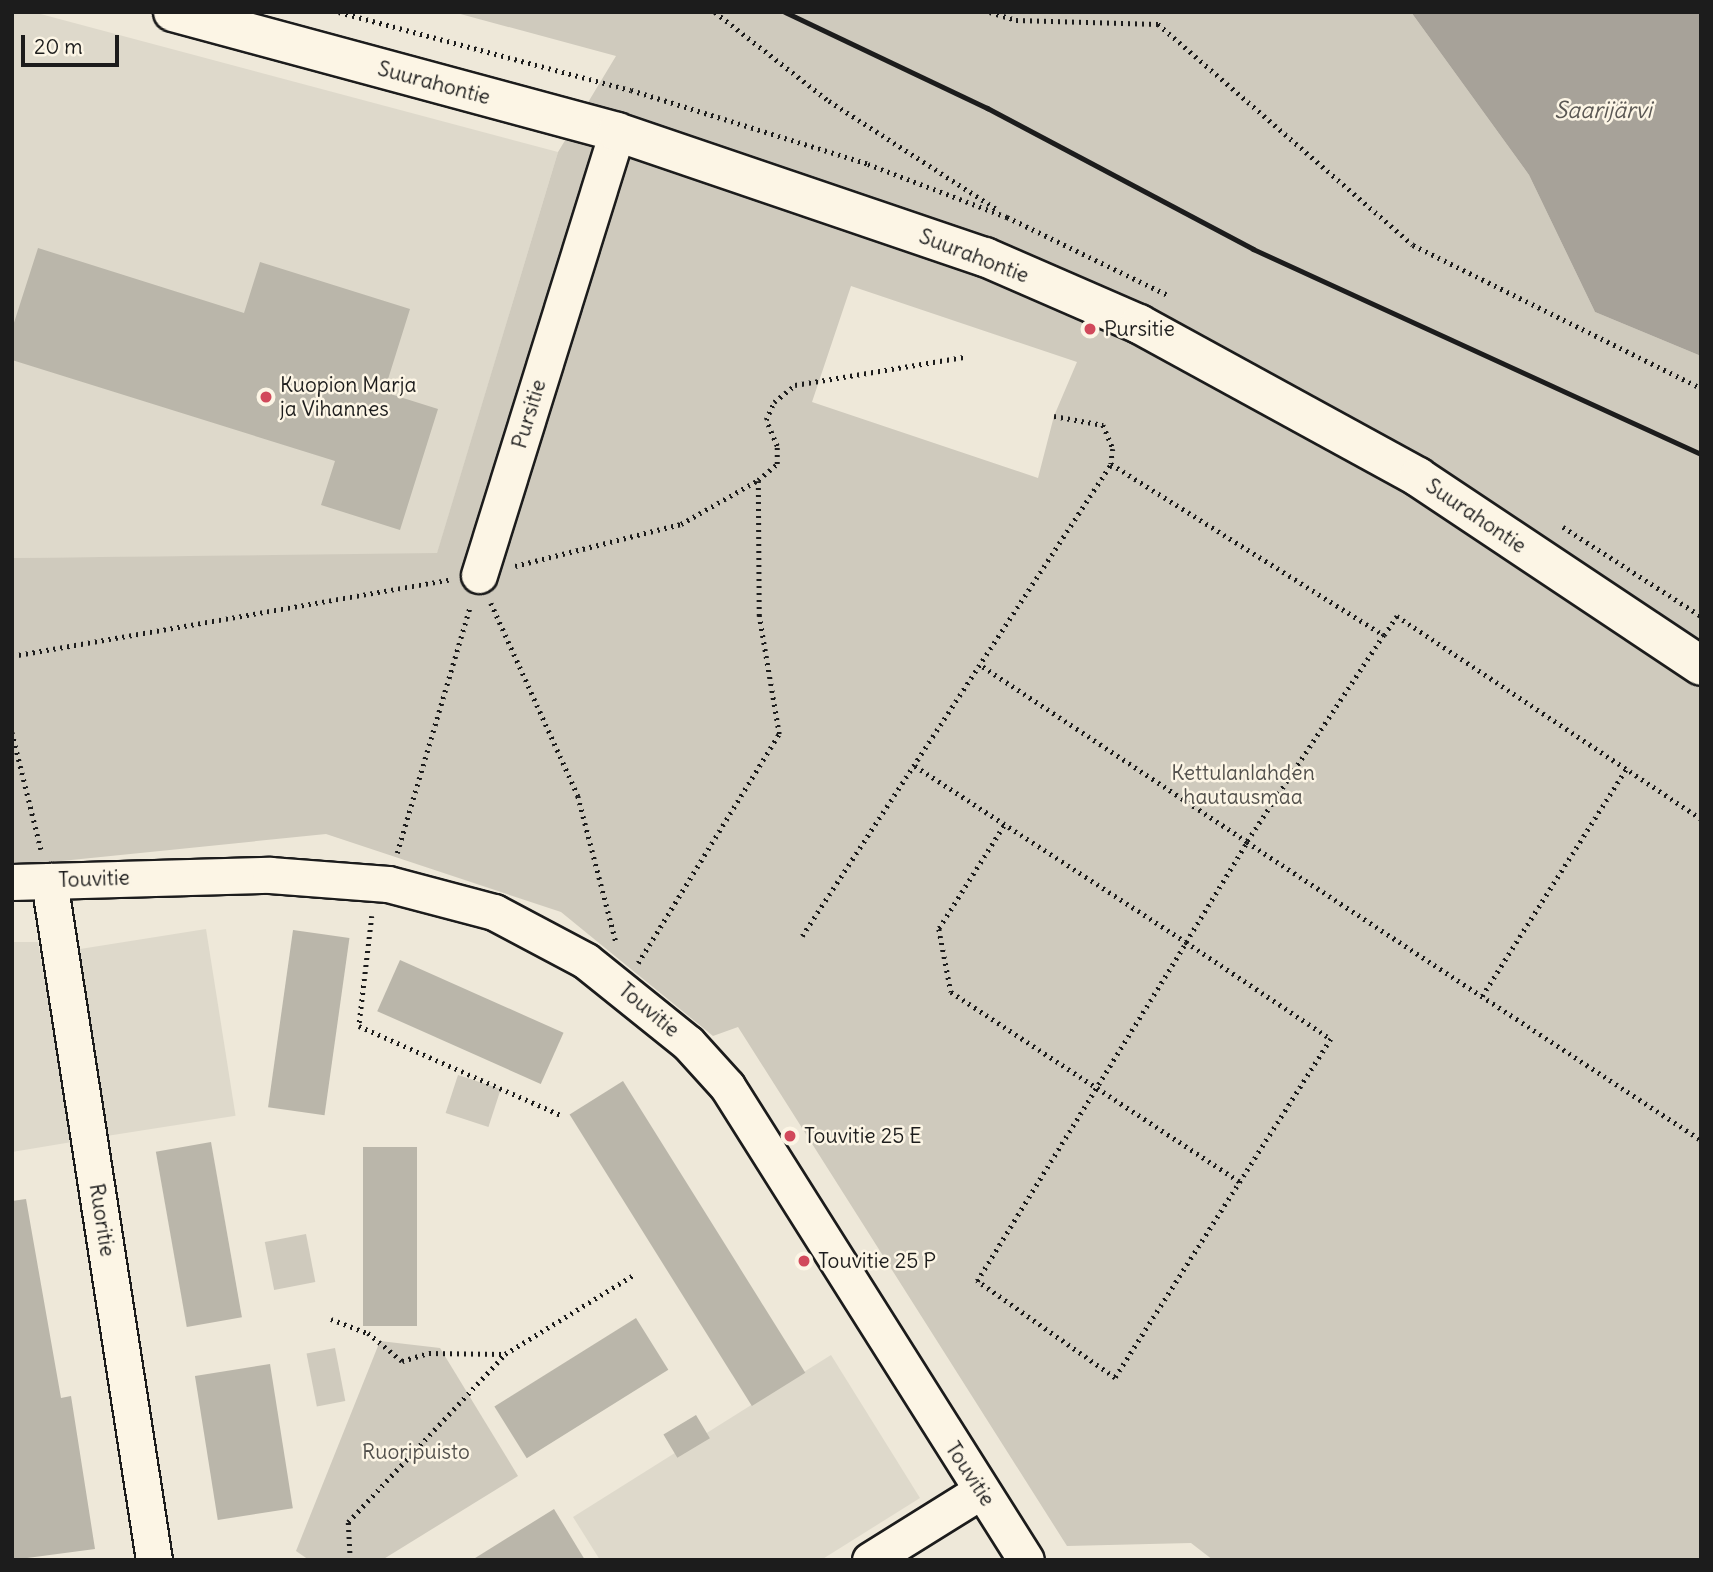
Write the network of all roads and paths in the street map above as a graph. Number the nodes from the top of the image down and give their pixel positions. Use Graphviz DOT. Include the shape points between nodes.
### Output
graph roads {
  1 [pos="173,12"];
  2 [pos="715,12"];
  3 [pos="990,12"];
  4 [pos="617,132"];
  5 [pos="1007,217"];
  6 [pos="1701,388"];
  7 [pos="1054,416"];
  8 [pos="1111,464"];
  9 [pos="758,480"];
  10 [pos="479,575"];
  11 [pos="1384,635"];
  12 [pos="980,665"];
  13 [pos="1701,666"];
  14 [pos="12,732"];
  15 [pos="915,766"];
  16 [pos="1627,769"];
  17 [pos="1701,818"];
  18 [pos="1004,826"];
  19 [pos="1247,842"];
  20 [pos="49,881"];
  21 [pos="12,882"];
  22 [pos="381,894"];
  23 [pos="802,936"];
  24 [pos="1186,942"];
  25 [pos="623,987"];
  26 [pos="1482,996"];
  27 [pos="1094,1090"];
  28 [pos="563,1116"];
  29 [pos="1701,1140"];
  30 [pos="1240,1182"];
  31 [pos="635,1275"];
  32 [pos="331,1319"];
  33 [pos="505,1354"];
  34 [pos="981,1491"];
  35 [pos="154,1560"];
  36 [pos="350,1560"];
  37 [pos="870,1560"];
  38 [pos="1026,1560"];
  1 -- 4 [label="street, Suurahontie"];
  2 -- 5 [label="path" via="829,101"];
  3 -- 6 [label="path" via="1016,20 1158,24 1413,245"];
  4 -- 10 [label="street, Pursitie"];
  4 -- 13 [label="street, Suurahontie" via="985,257 1139,324 1418,477"];
  7 -- 8 [label="path" via="1103,425 1113,449"];
  8 -- 11 [label="path"];
  8 -- 12 [label="path"];
  9 -- 25 [label="path" via="759,616 779,734"];
  10 -- 22 [label="path"];
  10 -- 25 [label="path" via="578,796 614,923"];
  11 -- 16 [label="path" via="1397,616"];
  11 -- 19 [label="path"];
  12 -- 15 [label="path"];
  12 -- 19 [label="path"];
  14 -- 20 [label="path"];
  15 -- 18 [label="path"];
  15 -- 23 [label="path"];
  16 -- 17 [label="path"];
  16 -- 26 [label="path"];
  18 -- 24 [label="path"];
  18 -- 27 [label="path" via="939,929 951,992"];
  19 -- 24 [label="path"];
  19 -- 26 [label="path"];
  20 -- 21 [label="street, Touvitie"];
  20 -- 22 [label="street, Touvitie" via="271,875"];
  20 -- 35 [label="street, Ruoritie"];
  22 -- 25 [label="street, Touvitie" via="494,912"];
  22 -- 28 [label="path" via="359,1026"];
  24 -- 27 [label="path"];
  24 -- 30 [label="path" via="1331,1039"];
  25 -- 34 [label="street, Touvitie" via="688,1043 726,1086"];
  26 -- 29 [label="path"];
  27 -- 30 [label="path"];
  27 -- 30 [label="path" via="977,1281 1115,1378"];
  31 -- 33 [label="path"];
  32 -- 33 [label="path" via="368,1334 402,1361 429,1353"];
  33 -- 36 [label="path" via="348,1522"];
  34 -- 37 [label="street"];
  34 -- 38 [label="street, Touvitie"];
}
